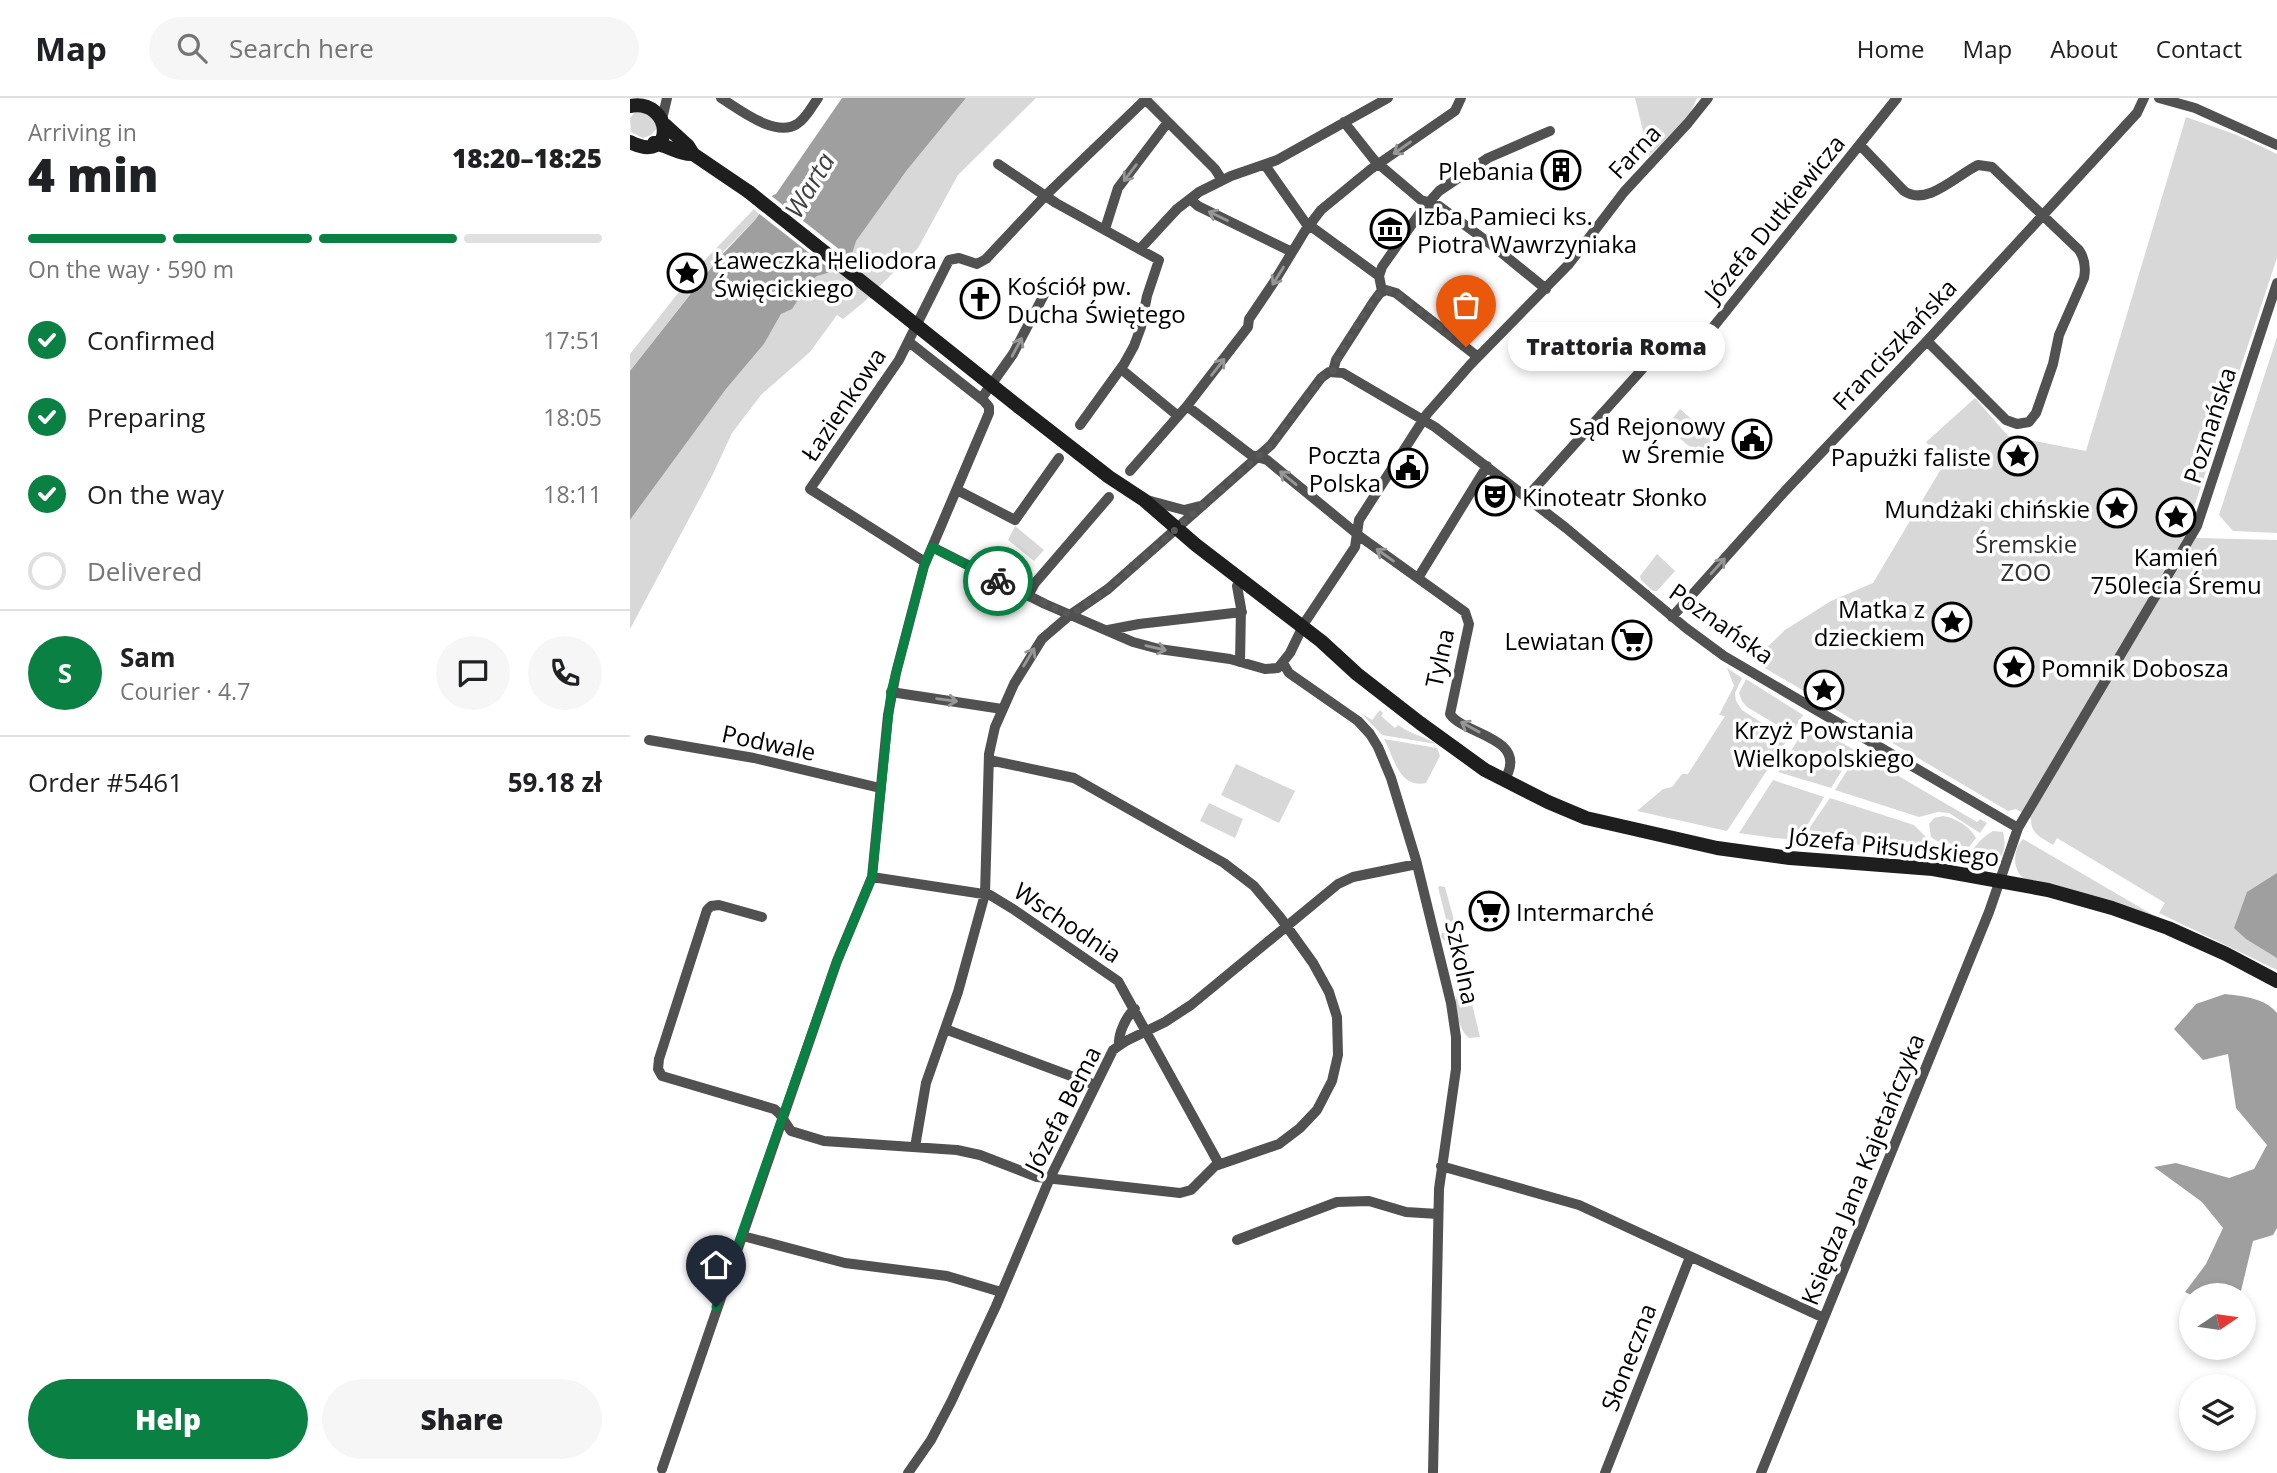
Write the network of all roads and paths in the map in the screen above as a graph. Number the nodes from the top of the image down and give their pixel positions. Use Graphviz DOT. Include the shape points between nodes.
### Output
graph roads {
  1 [pos="667,98"];
  2 [pos="721,98"];
  3 [pos="818,98"];
  4 [pos="1388,98"];
  5 [pos="1461,98"];
  6 [pos="1708,98"];
  7 [pos="1897,98"];
  8 [pos="2144,98"];
  9 [pos="2159,98"];
  10 [pos="1146,99"];
  11 [pos="651,100"];
  12 [pos="630,106"];
  13 [pos="664,120"];
  14 [pos="1167,122"];
  15 [pos="1344,122"];
  16 [pos="1550,131"];
  17 [pos="654,143"];
  18 [pos="632,144"];
  19 [pos="1860,145"];
  20 [pos="2277,145"];
  21 [pos="693,154"];
  22 [pos="998,164"];
  23 [pos="1378,164"];
  24 [pos="1265,165"];
  25 [pos="1222,180"];
  26 [pos="1046,195"];
  27 [pos="1190,199"];
  28 [pos="1429,202"];
  29 [pos="2042,215"];
  30 [pos="1309,225"];
  31 [pos="1105,229"];
  32 [pos="1140,249"];
  33 [pos="1292,252"];
  34 [pos="1379,276"];
  35 [pos="2277,283"];
  36 [pos="1546,289"];
  37 [pos="1046,291"];
  38 [pos="1382,291"];
  39 [pos="1927,341"];
  40 [pos="909,342"];
  41 [pos="1478,357"];
  42 [pos="1121,369"];
  43 [pos="1333,371"];
  44 [pos="981,399"];
  45 [pos="1187,406"];
  46 [pos="1178,416"];
  47 [pos="1423,421"];
  48 [pos="1080,425"];
  49 [pos="1059,458"];
  50 [pos="1256,458"];
  51 [pos="1487,466"];
  52 [pos="1130,471"];
  53 [pos="1109,477"];
  54 [pos="958,486"];
  55 [pos="1109,496"];
  56 [pos="1527,497"];
  57 [pos="1144,500"];
  58 [pos="1200,506"];
  59 [pos="1174,530"];
  60 [pos="1356,534"];
  61 [pos="932,547"];
  62 [pos="925,562"];
  63 [pos="1418,578"];
  64 [pos="1237,586"];
  65 [pos="1028,596"];
  66 [pos="1242,612"];
  67 [pos="1070,615"];
  68 [pos="1672,617"];
  69 [pos="1108,630"];
  70 [pos="1300,630"];
  71 [pos="1240,662"];
  72 [pos="1283,663"];
  73 [pos="891,692"];
  74 [pos="1002,709"];
  75 [pos="1444,739"];
  76 [pos="649,740"];
  77 [pos="989,760"];
  78 [pos="1508,773"];
  79 [pos="880,788"];
  80 [pos="2018,828"];
  81 [pos="1657,835"];
  82 [pos="1417,864"];
  83 [pos="872,877"];
  84 [pos="2001,880"];
  85 [pos="985,894"];
  86 [pos="762,917"];
  87 [pos="1286,926"];
  88 [pos="2277,981"];
  89 [pos="1135,1009"];
  90 [pos="945,1030"];
  91 [pos="1147,1031"];
  92 [pos="1119,1045"];
  93 [pos="1095,1085"];
  94 [pos="782,1118"];
  95 [pos="915,1147"];
  96 [pos="1219,1164"];
  97 [pos="1441,1166"];
  98 [pos="1050,1178"];
  99 [pos="1438,1214"];
  100 [pos="743,1236"];
  101 [pos="1237,1240"];
  102 [pos="1690,1257"];
  103 [pos="1001,1292"];
  104 [pos="1824,1318"];
  105 [pos="662,1469"];
  106 [pos="908,1473"];
  107 [pos="1433,1473"];
  108 [pos="1605,1473"];
  109 [pos="1761,1473"];
  1 -- 13 [label="street"];
  2 -- 3 [label="street" via="764,124 783,127 799,123"];
  4 -- 15 [label="street"];
  5 -- 23 [label="street, one-way" via="1457,109"];
  6 -- 36 [label="street, Farna" via="1624,191"];
  7 -- 19 [label="street, Józefa Dutkiewicza"];
  8 -- 29 [label="street, Franciszkańska" via="2140,110"];
  9 -- 20 [label="street" via="2195,108"];
  10 -- 14 [label="street"];
  10 -- 26 [label="street"];
  11 -- 12 [label="street"];
  11 -- 13 [label="street"];
  13 -- 17 [label="street" via="664,132"];
  13 -- 21 [label="street"];
  14 -- 25 [label="street"];
  14 -- 31 [label="street, one-way" via="1118,188"];
  15 -- 23 [label="street"];
  15 -- 24 [label="street"];
  16 -- 28 [label="street" via="1482,161"];
  17 -- 18 [label="street"];
  17 -- 21 [label="street"];
  19 -- 29 [label="street" via="1910,195 1926,195 1984,164"];
  19 -- 56 [label="street, Józefa Dutkiewicza" via="1706,335 1650,362"];
  21 -- 53 [label="street, Józefa Piłsudskiego, bridge" via="748,192"];
  22 -- 26 [label="street"];
  23 -- 28 [label="street"];
  23 -- 30 [label="street"];
  24 -- 25 [label="street"];
  24 -- 30 [label="street"];
  25 -- 27 [label="street"];
  26 -- 31 [label="street"];
  26 -- 40 [label="street, Łazienkowa" via="986,259 977,264 949,260"];
  27 -- 32 [label="street"];
  33 -- 27 [label="street, one-way"];
  28 -- 34 [label="street"];
  28 -- 36 [label="street"];
  29 -- 39 [label="street, Franciszkańska"];
  29 -- 39 [label="street" via="2079,250 2086,269 2059,335 2035,417 2021,424 2006,420"];
  30 -- 33 [label="street"];
  30 -- 34 [label="street"];
  31 -- 32 [label="street"];
  32 -- 42 [label="street" via="1159,260 1140,331"];
  33 -- 45 [label="street" via="1249,318 1248,327"];
  34 -- 38 [label="street"];
  35 -- 80 [label="street, Poznańska" via="2195,531"];
  36 -- 41 [label="street, Farna"];
  44 -- 37 [label="street, one-way" via="1013,354"];
  38 -- 41 [label="street" via="1396,293"];
  38 -- 43 [label="street"];
  68 -- 39 [label="street, Franciszkańska, one-way"];
  40 -- 44 [label="street"];
  40 -- 62 [label="street, Łazienkowa" via="810,488"];
  41 -- 47 [label="street, Farna"];
  42 -- 46 [label="street"];
  42 -- 48 [label="street"];
  43 -- 47 [label="street, Poznańska"];
  43 -- 50 [label="street"];
  44 -- 54 [label="street" via="989,407 988,416"];
  45 -- 46 [label="street"];
  45 -- 50 [label="street, Tylna"];
  46 -- 52 [label="street"];
  47 -- 51 [label="street, Poznańska"];
  47 -- 60 [label="street, Farna" via="1359,520"];
  49 -- 54 [label="street" via="1015,520"];
  50 -- 58 [label="street"];
  60 -- 50 [label="street, Tylna, one-way" via="1267,460"];
  51 -- 56 [label="street, Poznańska"];
  51 -- 63 [label="street"];
  53 -- 57 [label="street, Józefa Piłsudskiego"];
  53 -- 59 [label="street, Józefa Piłsudskiego" via="1126,496"];
  54 -- 61 [label="street"];
  55 -- 65 [label="street"];
  56 -- 68 [label="street, Poznańska"];
  57 -- 58 [label="street" via="1184,510"];
  57 -- 59 [label="street, Józefa Piłsudskiego"];
  58 -- 59 [label="street"];
  59 -- 64 [label="street, Józefa Piłsudskiego"];
  59 -- 67 [label="street" via="1108,589"];
  59 -- 70 [label="street, Józefa Piłsudskiego"];
  63 -- 60 [label="street, Tylna, one-way"];
  60 -- 70 [label="street" via="1355,547"];
  61 -- 62 [label="street"];
  61 -- 65 [label="street"];
  62 -- 73 [label="street"];
  78 -- 63 [label="street, Tylna, one-way" via="1508,751 1450,714 1468,616"];
  64 -- 66 [label="street"];
  64 -- 70 [label="street, Józefa Piłsudskiego"];
  65 -- 67 [label="street"];
  66 -- 69 [label="street"];
  66 -- 71 [label="street"];
  67 -- 69 [label="street"];
  74 -- 67 [label="street, one-way" via="1034,649"];
  68 -- 80 [label="street, Poznańska" via="1724,656"];
  69 -- 71 [label="street, one-way" via="1151,647"];
  70 -- 72 [label="street"];
  70 -- 75 [label="street, Józefa Piłsudskiego"];
  71 -- 72 [label="street" via="1269,670"];
  72 -- 82 [label="street, Szkolna" via="1289,673 1370,734 1391,778"];
  73 -- 74 [label="street, one-way"];
  73 -- 79 [label="street"];
  74 -- 77 [label="street"];
  75 -- 78 [label="street, Józefa Piłsudskiego"];
  75 -- 81 [label="street, Józefa Piłsudskiego" via="1485,770 1548,802 1586,818"];
  76 -- 79 [label="street, Podwale"];
  77 -- 85 [label="street"];
  77 -- 87 [label="street" via="1074,778 1192,843 1254,886"];
  78 -- 81 [label="street, Józefa Piłsudskiego"];
  79 -- 83 [label="street"];
  80 -- 84 [label="street, Poznańska"];
  81 -- 84 [label="street, Józefa Piłsudskiego" via="1759,855 1933,869"];
  82 -- 87 [label="street, Józefa Bema" via="1343,881"];
  82 -- 97 [label="street, Szkolna" via="1444,967 1456,1037 1455,1085"];
  83 -- 85 [label="street, Wschodnia"];
  83 -- 94 [label="street" via="845,939"];
  84 -- 88 [label="street, Józefa Piłsudskiego" via="2094,902 2148,921"];
  84 -- 104 [label="street, Księdza Jana Kajetańczyka"];
  85 -- 89 [label="street, Wschodnia" via="1115,979"];
  85 -- 90 [label="street"];
  86 -- 94 [label="street" via="719,905 709,907 658,1069 665,1078 777,1110"];
  87 -- 91 [label="street, Józefa Bema" via="1198,1000"];
  87 -- 96 [label="street" via="1318,972 1335,1008 1339,1046 1335,1073 1317,1110 1293,1134 1273,1147"];
  89 -- 91 [label="street, Wschodnia"];
  89 -- 92 [label="street"];
  90 -- 93 [label="street"];
  90 -- 95 [label="street" via="926,1083"];
  91 -- 92 [label="street, Józefa Bema"];
  91 -- 96 [label="street, Wschodnia"];
  92 -- 93 [label="street, Józefa Bema"];
  93 -- 98 [label="street, Józefa Bema"];
  94 -- 95 [label="street" via="791,1131 818,1139"];
  94 -- 100 [label="street"];
  95 -- 98 [label="street" via="966,1152"];
  96 -- 98 [label="street" via="1182,1193"];
  97 -- 99 [label="street, Szkolna"];
  97 -- 102 [label="street" via="1570,1202"];
  98 -- 103 [label="street, Józefa Bema"];
  99 -- 101 [label="street" via="1413,1213 1369,1201 1337,1202"];
  99 -- 107 [label="street, Szkolna"];
  100 -- 103 [label="street" via="835,1261 947,1276"];
  100 -- 105 [label="street"];
  102 -- 104 [label="street"];
  102 -- 108 [label="street, Słoneczna"];
  103 -- 106 [label="street, Józefa Bema" via="943,1419"];
  104 -- 109 [label="street, Księdza Jana Kajetańczyka"];
}
